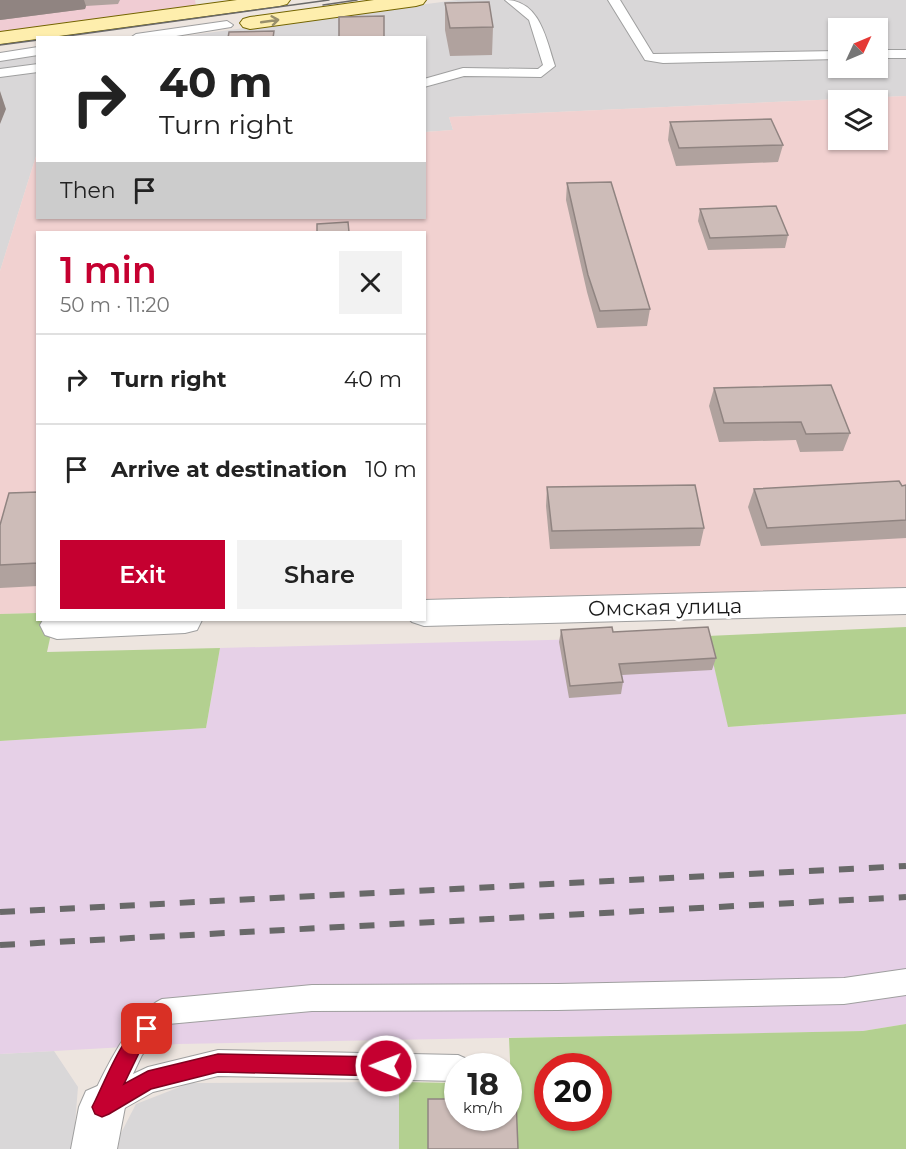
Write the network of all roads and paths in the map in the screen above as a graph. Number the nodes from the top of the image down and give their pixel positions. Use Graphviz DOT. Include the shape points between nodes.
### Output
graph roads {
  1 [pos="280,0"];
  2 [pos="416,0"];
  3 [pos="511,0"];
  4 [pos="614,0"];
  5 [pos="194,12"];
  6 [pos="227,25"];
  7 [pos="150,36"];
  8 [pos="0,38"];
  9 [pos="36,51"];
  10 [pos="888,54"];
  11 [pos="906,54"];
  12 [pos="828,55"];
  13 [pos="0,57"];
  14 [pos="36,68"];
  15 [pos="0,73"];
  16 [pos="426,82"];
  17 [pos="906,601"];
  18 [pos="426,613"];
  19 [pos="159,621"];
  20 [pos="57,625"];
  21 [pos="906,982"];
  22 [pos="444,1068"];
  23 [pos="98,1128"];
  1 -- 5 [label="street"];
  6 -- 2 [label="street, one-way"];
  3 -- 16 [label="lane" via="534,19 549,66 541,73 463,72"];
  4 -- 12 [label="lane" via="649,57"];
  5 -- 6 [label="street" via="208,21"];
  5 -- 8 [label="street"];
  6 -- 7 [label="lane"];
  9 -- 13 [label="lane"];
  10 -- 11 [label="lane"];
  14 -- 15 [label="lane"];
  17 -- 18 [label="street, Омская улица"];
  19 -- 20 [label="street"];
  21 -- 23 [label="lane" via="844,991 312,998 162,1012 133,1047"];
  22 -- 23 [label="lane" via="218,1063 148,1080"];
}
